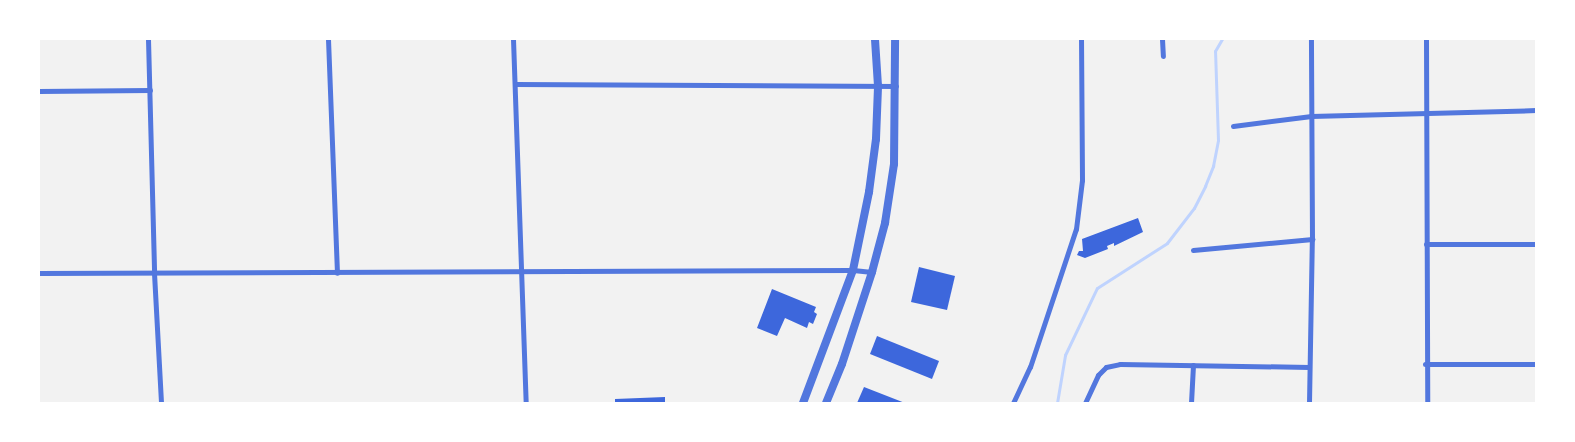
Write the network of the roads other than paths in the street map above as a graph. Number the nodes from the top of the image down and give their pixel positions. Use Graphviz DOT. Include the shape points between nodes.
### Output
graph roads {
  1 [pos="148,39"];
  2 [pos="328,39"];
  3 [pos="513,39"];
  4 [pos="875,39"];
  5 [pos="895,39"];
  6 [pos="1081,39"];
  7 [pos="1162,39"];
  8 [pos="1311,39"];
  9 [pos="1426,39"];
  10 [pos="1162,56"];
  11 [pos="514,84"];
  12 [pos="878,86"];
  13 [pos="896,86"];
  14 [pos="150,90"];
  15 [pos="39,91"];
  16 [pos="1536,110"];
  17 [pos="1426,112"];
  18 [pos="1312,116"];
  19 [pos="1233,126"];
  20 [pos="1312,239"];
  21 [pos="1426,244"];
  22 [pos="1536,244"];
  23 [pos="1193,250"];
  24 [pos="853,270"];
  25 [pos="522,271"];
  26 [pos="337,272"];
  27 [pos="872,272"];
  28 [pos="39,273"];
  29 [pos="154,273"];
  30 [pos="1426,364"];
  31 [pos="1536,364"];
  32 [pos="1193,365"];
  33 [pos="1309,367"];
  34 [pos="161,403"];
  35 [pos="526,403"];
  36 [pos="803,403"];
  37 [pos="826,403"];
  38 [pos="1014,403"];
  39 [pos="1085,403"];
  40 [pos="1191,403"];
  41 [pos="1309,403"];
  42 [pos="1427,403"];
  1 -- 14 [label="street"];
  2 -- 26 [label="street"];
  3 -- 11 [label="street"];
  4 -- 12 [label="street"];
  5 -- 13 [label="street"];
  6 -- 38 [label="street" via="1082,180 1076,229 1030,367"];
  7 -- 10 [label="street"];
  8 -- 18 [label="street"];
  9 -- 17 [label="street"];
  11 -- 12 [label="street"];
  11 -- 25 [label="street"];
  12 -- 13 [label="street"];
  12 -- 24 [label="street" via="873,165"];
  13 -- 27 [label="street" via="894,164 885,222"];
  14 -- 15 [label="street"];
  14 -- 29 [label="street"];
  16 -- 17 [label="street"];
  17 -- 18 [label="street"];
  17 -- 21 [label="street"];
  18 -- 19 [label="street"];
  18 -- 20 [label="street"];
  20 -- 23 [label="street"];
  20 -- 33 [label="street"];
  21 -- 22 [label="street"];
  21 -- 30 [label="street"];
  24 -- 25 [label="street"];
  24 -- 27 [label="street"];
  24 -- 36 [label="street"];
  25 -- 26 [label="street"];
  25 -- 35 [label="street"];
  26 -- 29 [label="street"];
  27 -- 37 [label="street"];
  28 -- 29 [label="street"];
  29 -- 34 [label="street"];
  30 -- 31 [label="street"];
  30 -- 42 [label="street"];
  32 -- 33 [label="street"];
  32 -- 39 [label="street" via="1120,364 1106,367 1098,375"];
  32 -- 40 [label="street"];
  33 -- 41 [label="street"];
}
